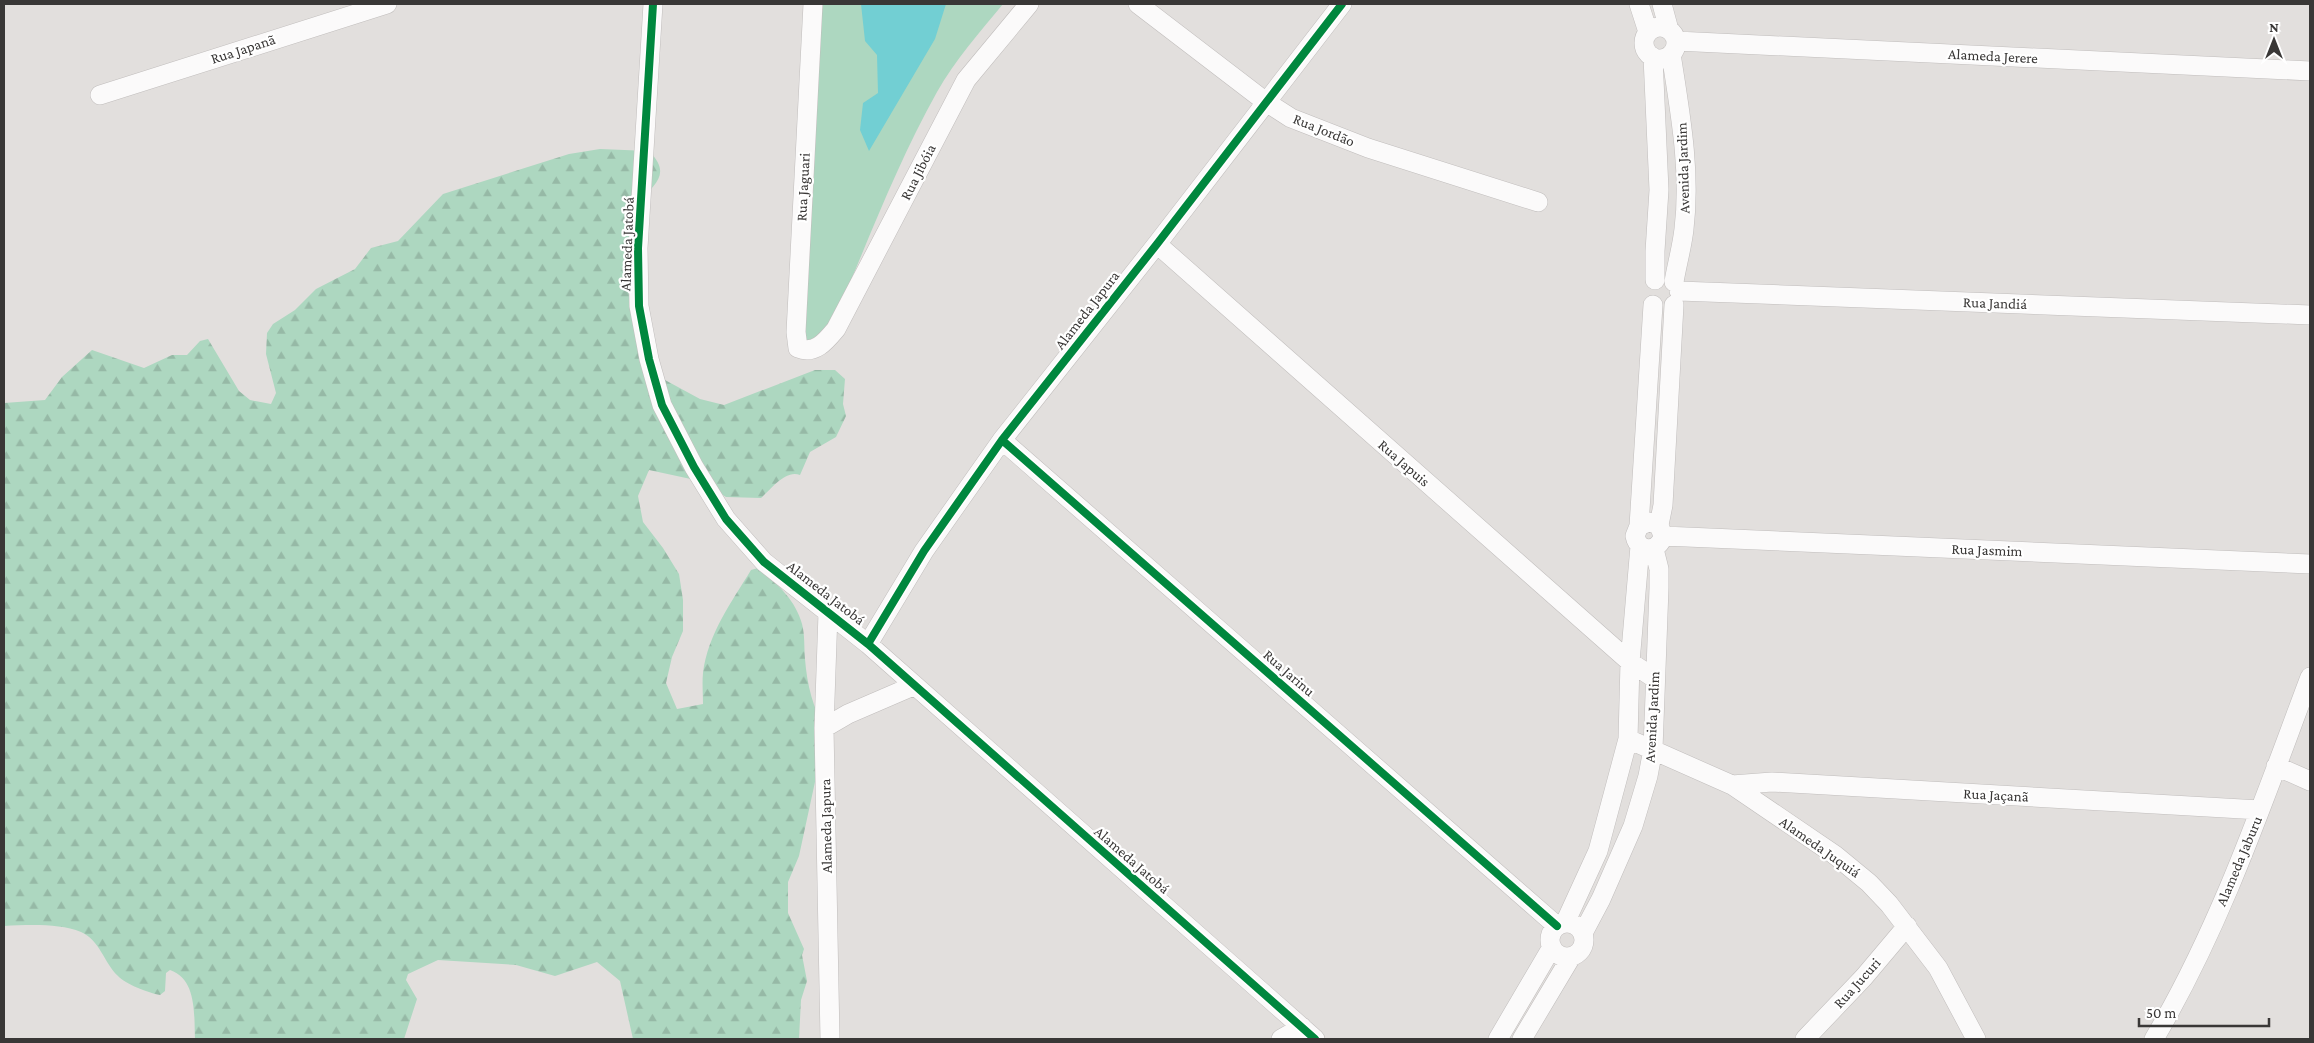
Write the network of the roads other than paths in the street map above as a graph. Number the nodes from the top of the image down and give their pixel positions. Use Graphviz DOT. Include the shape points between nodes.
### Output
graph roads {
  1 [pos="387,4"];
  2 [pos="653,4"];
  3 [pos="814,4"];
  4 [pos="1030,4"];
  5 [pos="1138,4"];
  6 [pos="1342,4"];
  7 [pos="1639,4"];
  8 [pos="1662,4"];
  9 [pos="1667,46"];
  10 [pos="2310,71"];
  11 [pos="100,95"];
  12 [pos="1266,102"];
  13 [pos="1538,202"];
  14 [pos="1157,244"];
  15 [pos="1655,280"];
  16 [pos="1676,292"];
  17 [pos="1653,305"];
  18 [pos="2310,314"];
  19 [pos="819,347"];
  20 [pos="1002,440"];
  21 [pos="1654,539"];
  22 [pos="2310,564"];
  23 [pos="828,613"];
  24 [pos="868,644"];
  25 [pos="1630,662"];
  26 [pos="2310,677"];
  27 [pos="1654,678"];
  28 [pos="913,686"];
  29 [pos="824,728"];
  30 [pos="1628,739"];
  31 [pos="1653,749"];
  32 [pos="2276,766"];
  33 [pos="2310,781"];
  34 [pos="1732,785"];
  35 [pos="2260,810"];
  36 [pos="1561,925"];
  37 [pos="1907,926"];
  38 [pos="1583,933"];
  39 [pos="1552,947"];
  40 [pos="1570,957"];
  41 [pos="1308,1033"];
  42 [pos="830,1039"];
  43 [pos="1280,1039"];
  44 [pos="1498,1039"];
  45 [pos="1522,1039"];
  46 [pos="1805,1039"];
  47 [pos="1976,1039"];
  48 [pos="2154,1039"];
  1 -- 11 [label="street, Rua Japanã"];
  2 -- 23 [label="street, Alameda Jatobá" via="638,248 639,306 662,405 726,519 764,562"];
  3 -- 19 [label="street, Rua Jaguari" via="796,332 798,348 805,351"];
  4 -- 19 [label="street, Rua Jibóia" via="966,80 836,329"];
  5 -- 12 [label="street, Rua Jordão"];
  6 -- 12 [label="street, Alameda Japura"];
  7 -- 9 [label="street" via="1648,32 1644,46 1647,52"];
  8 -- 9 [label="street, Avenida Jardim"];
  9 -- 10 [label="street, Alameda Jerere"];
  9 -- 15 [label="street, Avenida Jardim"];
  9 -- 16 [label="street, Avenida Jardim" via="1682,121 1686,178"];
  12 -- 13 [label="street, Rua Jordão" via="1291,118 1368,148"];
  12 -- 14 [label="street, Alameda Japura"];
  14 -- 20 [label="street, Alameda Japura"];
  14 -- 25 [label="street, Rua Japuis"];
  15 -- 16 [label="street" via="1668,278"];
  15 -- 17 [label="street" via="1648,292"];
  16 -- 17 [label="street" via="1664,309"];
  16 -- 18 [label="street, Rua Jandiá"];
  16 -- 21 [label="street, Avenida Jardim" via="1663,505"];
  17 -- 21 [label="street" via="1639,526 1635,536"];
  20 -- 24 [label="street, Alameda Japura" via="924,551"];
  20 -- 36 [label="street, Rua Jarinu"];
  21 -- 22 [label="street, Rua Jasmim"];
  21 -- 25 [label="street, Avenida Jardim"];
  21 -- 27 [label="street, Avenida Jardim" via="1659,568"];
  23 -- 24 [label="street, Alameda Jatobá"];
  23 -- 29 [label="street, Alameda Japura"];
  24 -- 28 [label="street, Alameda Jatobá"];
  25 -- 27 [label="street, Rua Japuis"];
  25 -- 30 [label="street, Avenida Jardim"];
  26 -- 32 [label="street, Alameda Jaburu"];
  27 -- 31 [label="street, Avenida Jardim"];
  28 -- 29 [label="street"];
  28 -- 41 [label="street, Alameda Jatobá"];
  29 -- 42 [label="street, Alameda Japura"];
  30 -- 31 [label="street, Alameda Juquiá"];
  30 -- 36 [label="street, Avenida Jardim" via="1598,851"];
  31 -- 34 [label="street, Alameda Juquiá"];
  31 -- 38 [label="street, Avenida Jardim" via="1633,826"];
  32 -- 33 [label="street"];
  32 -- 35 [label="street, Alameda Jaburu"];
  34 -- 35 [label="street, Rua Jaçanã" via="1772,782"];
  34 -- 37 [label="street, Alameda Juquiá" via="1835,855 1869,883"];
  35 -- 48 [label="street, Alameda Jaburu" via="2174,1006"];
  36 -- 38 [label="street" via="1578,927"];
  36 -- 39 [label="street" via="1550,939"];
  37 -- 46 [label="street, Rua Jucuri"];
  37 -- 47 [label="street, Alameda Juquiá" via="1938,968"];
  38 -- 40 [label="street" via="1582,948"];
  39 -- 40 [label="street" via="1563,956"];
  39 -- 44 [label="street"];
  40 -- 45 [label="street"];
  41 -- 43 [label="street"];
}
